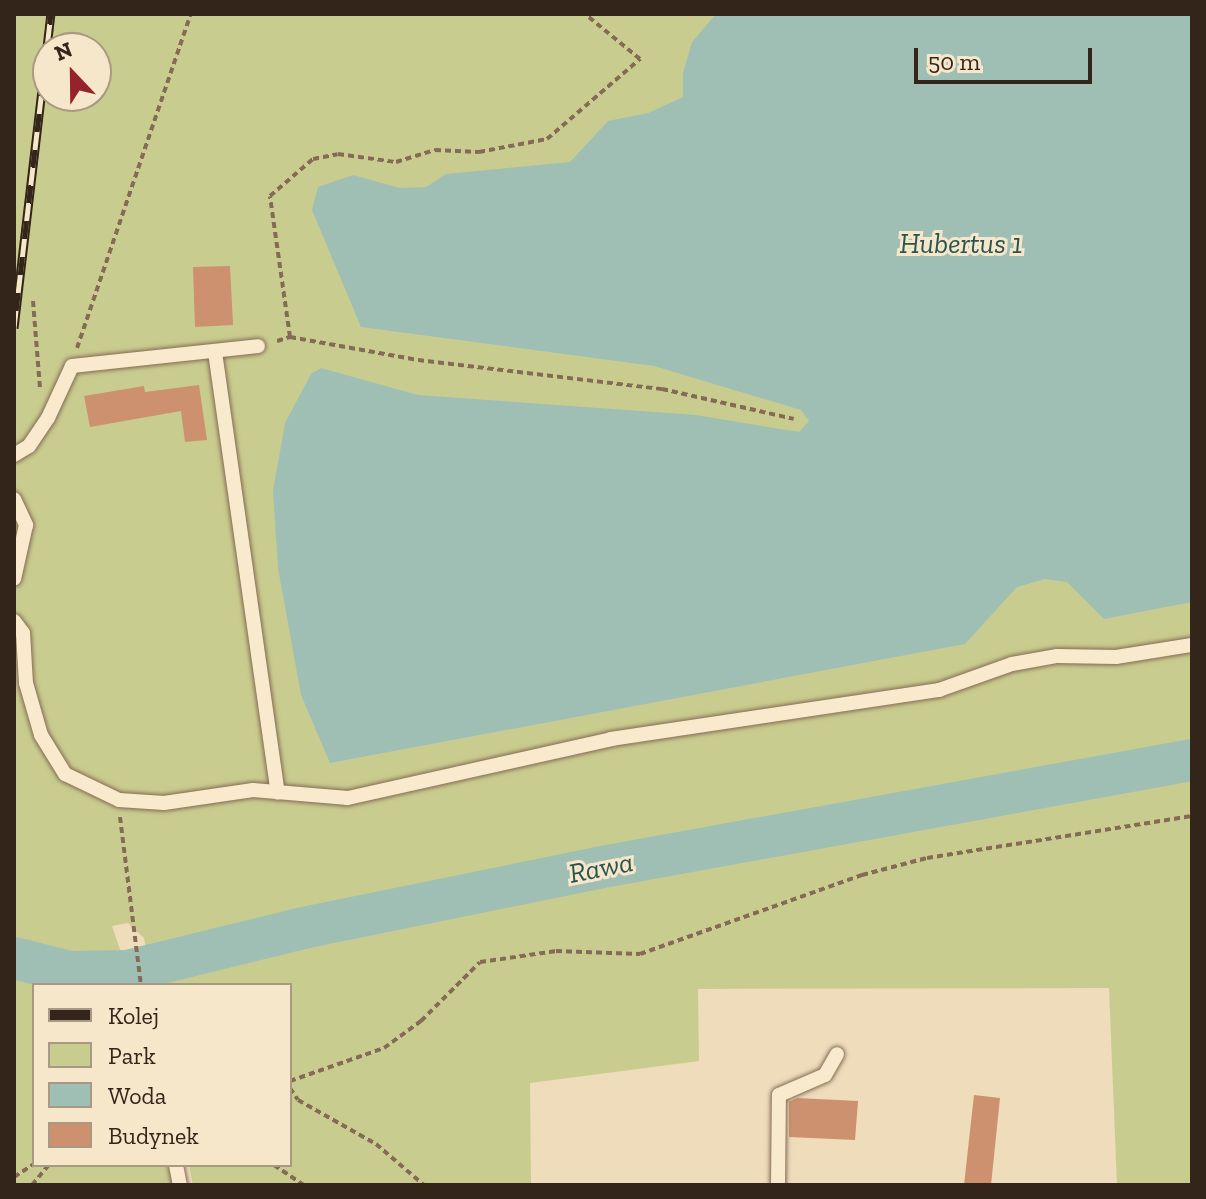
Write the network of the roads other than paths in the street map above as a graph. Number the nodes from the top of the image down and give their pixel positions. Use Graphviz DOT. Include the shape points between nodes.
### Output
graph roads {
  1 [pos="258,346"];
  2 [pos="215,352"];
  3 [pos="14,455"];
  4 [pos="14,499"];
  5 [pos="14,579"];
  6 [pos="14,621"];
  7 [pos="1192,645"];
  8 [pos="278,793"];
  9 [pos="837,1054"];
  10 [pos="778,1185"];
  1 -- 2 [label="lane"];
  2 -- 3 [label="lane" via="72,366 48,418 29,446"];
  2 -- 8 [label="lane"];
  4 -- 5 [label="lane" via="26,525"];
  6 -- 8 [label="lane" via="23,633 26,683 41,735 65,774 119,800 164,803 253,790"];
  7 -- 8 [label="lane" via="1012,664 939,690 611,739 348,798"];
  9 -- 10 [label="lane" via="825,1075 779,1095"];
}
